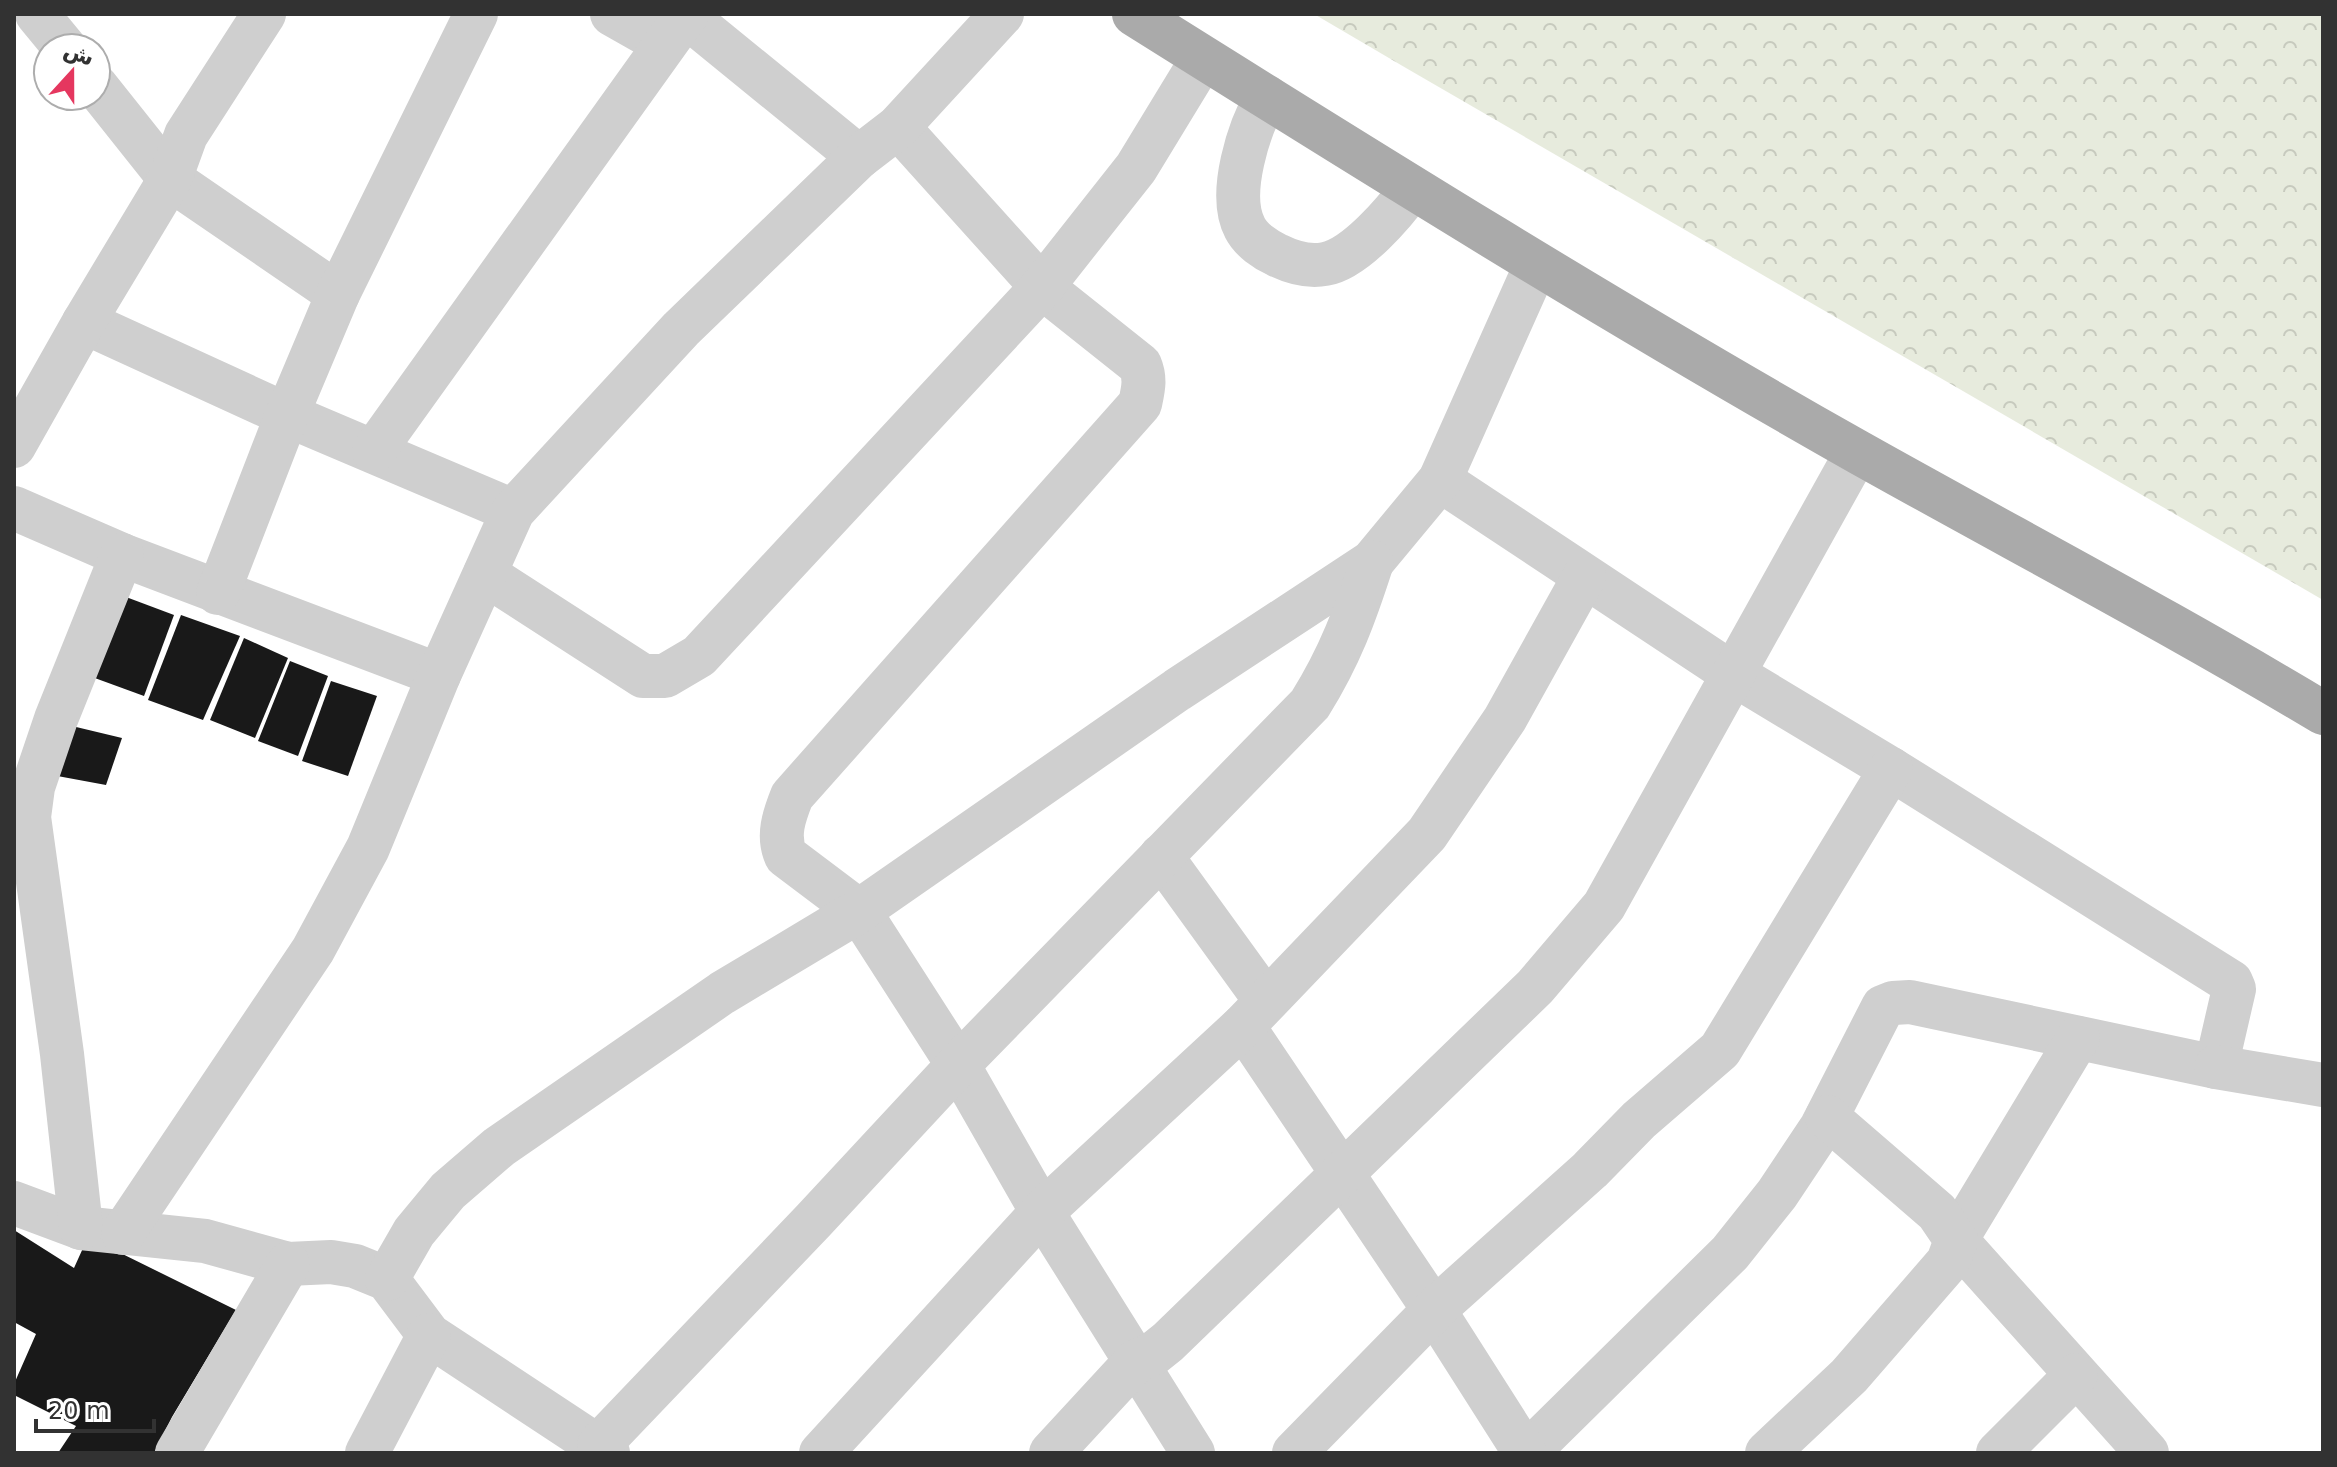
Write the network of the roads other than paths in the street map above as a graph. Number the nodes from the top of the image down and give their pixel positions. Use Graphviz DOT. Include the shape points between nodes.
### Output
graph roads {
  1 [pos="37,14"];
  2 [pos="264,14"];
  3 [pos="476,14"];
  4 [pos="612,14"];
  5 [pos="1002,14"];
  6 [pos="1134,14"];
  7 [pos="679,25"];
  8 [pos="52,32"];
  9 [pos="1203,58"];
  10 [pos="1267,97"];
  11 [pos="112,106"];
  12 [pos="898,127"];
  13 [pos="859,157"];
  14 [pos="170,179"];
  15 [pos="1412,188"];
  16 [pos="1536,265"];
  17 [pos="1042,287"];
  18 [pos="338,294"];
  19 [pos="84,322"];
  20 [pos="287,415"];
  21 [pos="14,446"];
  22 [pos="374,451"];
  23 [pos="1857,452"];
  24 [pos="1440,480"];
  25 [pos="14,508"];
  26 [pos="513,511"];
  27 [pos="122,555"];
  28 [pos="1372,562"];
  29 [pos="485,574"];
  30 [pos="1584,577"];
  31 [pos="218,593"];
  32 [pos="1733,674"];
  33 [pos="439,675"];
  34 [pos="2323,713"];
  35 [pos="1891,769"];
  36 [pos="22,814"];
  37 [pos="1161,856"];
  38 [pos="859,911"];
  39 [pos="1254,1013"];
  40 [pos="2078,1038"];
  41 [pos="958,1065"];
  42 [pos="2216,1067"];
  43 [pos="2323,1085"];
  44 [pos="1827,1117"];
  45 [pos="1341,1173"];
  46 [pos="14,1203"];
  47 [pos="1042,1212"];
  48 [pos="81,1228"];
  49 [pos="123,1233"];
  50 [pos="1956,1240"];
  51 [pos="288,1264"];
  52 [pos="387,1279"];
  53 [pos="1434,1310"];
  54 [pos="429,1335"];
  55 [pos="1135,1362"];
  56 [pos="2076,1375"];
  57 [pos="603,1449"];
  58 [pos="177,1453"];
  59 [pos="367,1453"];
  60 [pos="821,1453"];
  61 [pos="1051,1453"];
  62 [pos="1193,1453"];
  63 [pos="1294,1453"];
  64 [pos="1526,1453"];
  65 [pos="1767,1453"];
  66 [pos="1998,1453"];
  67 [pos="2147,1453"];
  1 -- 8 [label="street"];
  2 -- 14 [label="street" via="186,135"];
  3 -- 18 [label="street"];
  4 -- 7 [label="street"];
  5 -- 12 [label="street"];
  6 -- 9 [label="main road"];
  7 -- 13 [label="street"];
  7 -- 22 [label="street"];
  9 -- 10 [label="main road"];
  9 -- 17 [label="street" via="1136,168"];
  10 -- 15 [label="main road"];
  10 -- 15 [label="street" via="1249,134 1239,203 1245,228 1265,250 1294,263 1325,264 1350,253 1396,211"];
  11 -- 14 [label="street"];
  12 -- 13 [label="street"];
  12 -- 17 [label="street"];
  13 -- 26 [label="street" via="681,329"];
  14 -- 18 [label="street"];
  14 -- 19 [label="street"];
  15 -- 16 [label="main road"];
  16 -- 23 [label="main road"];
  16 -- 24 [label="street"];
  17 -- 29 [label="street" via="699,656 679,669 665,676 643,676"];
  17 -- 38 [label="street" via="1140,365 1145,377 1140,404 792,796 780,843 786,856"];
  18 -- 20 [label="street"];
  19 -- 20 [label="street"];
  19 -- 21 [label="street"];
  20 -- 22 [label="street"];
  20 -- 31 [label="street"];
  22 -- 26 [label="street"];
  23 -- 32 [label="street"];
  23 -- 34 [label="main road"];
  24 -- 28 [label="street"];
  24 -- 30 [label="street"];
  25 -- 27 [label="street"];
  26 -- 29 [label="street"];
  27 -- 31 [label="street"];
  27 -- 36 [label="street"];
  28 -- 37 [label="street" via="1349,633 1310,704"];
  28 -- 38 [label="street"];
  29 -- 33 [label="street"];
  30 -- 32 [label="street"];
  30 -- 39 [label="street" via="1456,796 1427,834"];
  31 -- 33 [label="street"];
  32 -- 35 [label="street"];
  32 -- 45 [label="street" via="1604,906 1584,932 1535,987"];
  33 -- 49 [label="street" via="368,848 313,950"];
  35 -- 42 [label="street" via="2231,982 2234,989"];
  35 -- 53 [label="street" via="1720,1050"];
  36 -- 48 [label="street" via="62,1054"];
  37 -- 39 [label="street"];
  37 -- 41 [label="street"];
  38 -- 41 [label="street"];
  38 -- 52 [label="street" via="722,993 499,1147 448,1191 414,1232"];
  39 -- 45 [label="street"];
  39 -- 47 [label="street"];
  40 -- 42 [label="street"];
  40 -- 44 [label="street" via="1910,1002 1893,1003 1883,1007"];
  40 -- 50 [label="street"];
  41 -- 47 [label="street"];
  41 -- 57 [label="street"];
  42 -- 43 [label="street"];
  44 -- 50 [label="street" via="1937,1212"];
  44 -- 64 [label="street" via="1777,1194 1730,1253"];
  45 -- 53 [label="street"];
  45 -- 55 [label="street" via="1168,1342"];
  46 -- 48 [label="street"];
  47 -- 55 [label="street"];
  47 -- 60 [label="street"];
  48 -- 49 [label="street"];
  49 -- 51 [label="street" via="205,1241"];
  50 -- 56 [label="street"];
  50 -- 65 [label="street" via="1948,1262 1849,1376"];
  51 -- 52 [label="street" via="343,1264"];
  51 -- 58 [label="street"];
  52 -- 54 [label="street"];
  53 -- 63 [label="street"];
  53 -- 64 [label="street"];
  54 -- 57 [label="street"];
  54 -- 59 [label="street"];
  55 -- 61 [label="street"];
  55 -- 62 [label="street"];
  56 -- 66 [label="street"];
  56 -- 67 [label="street"];
}
